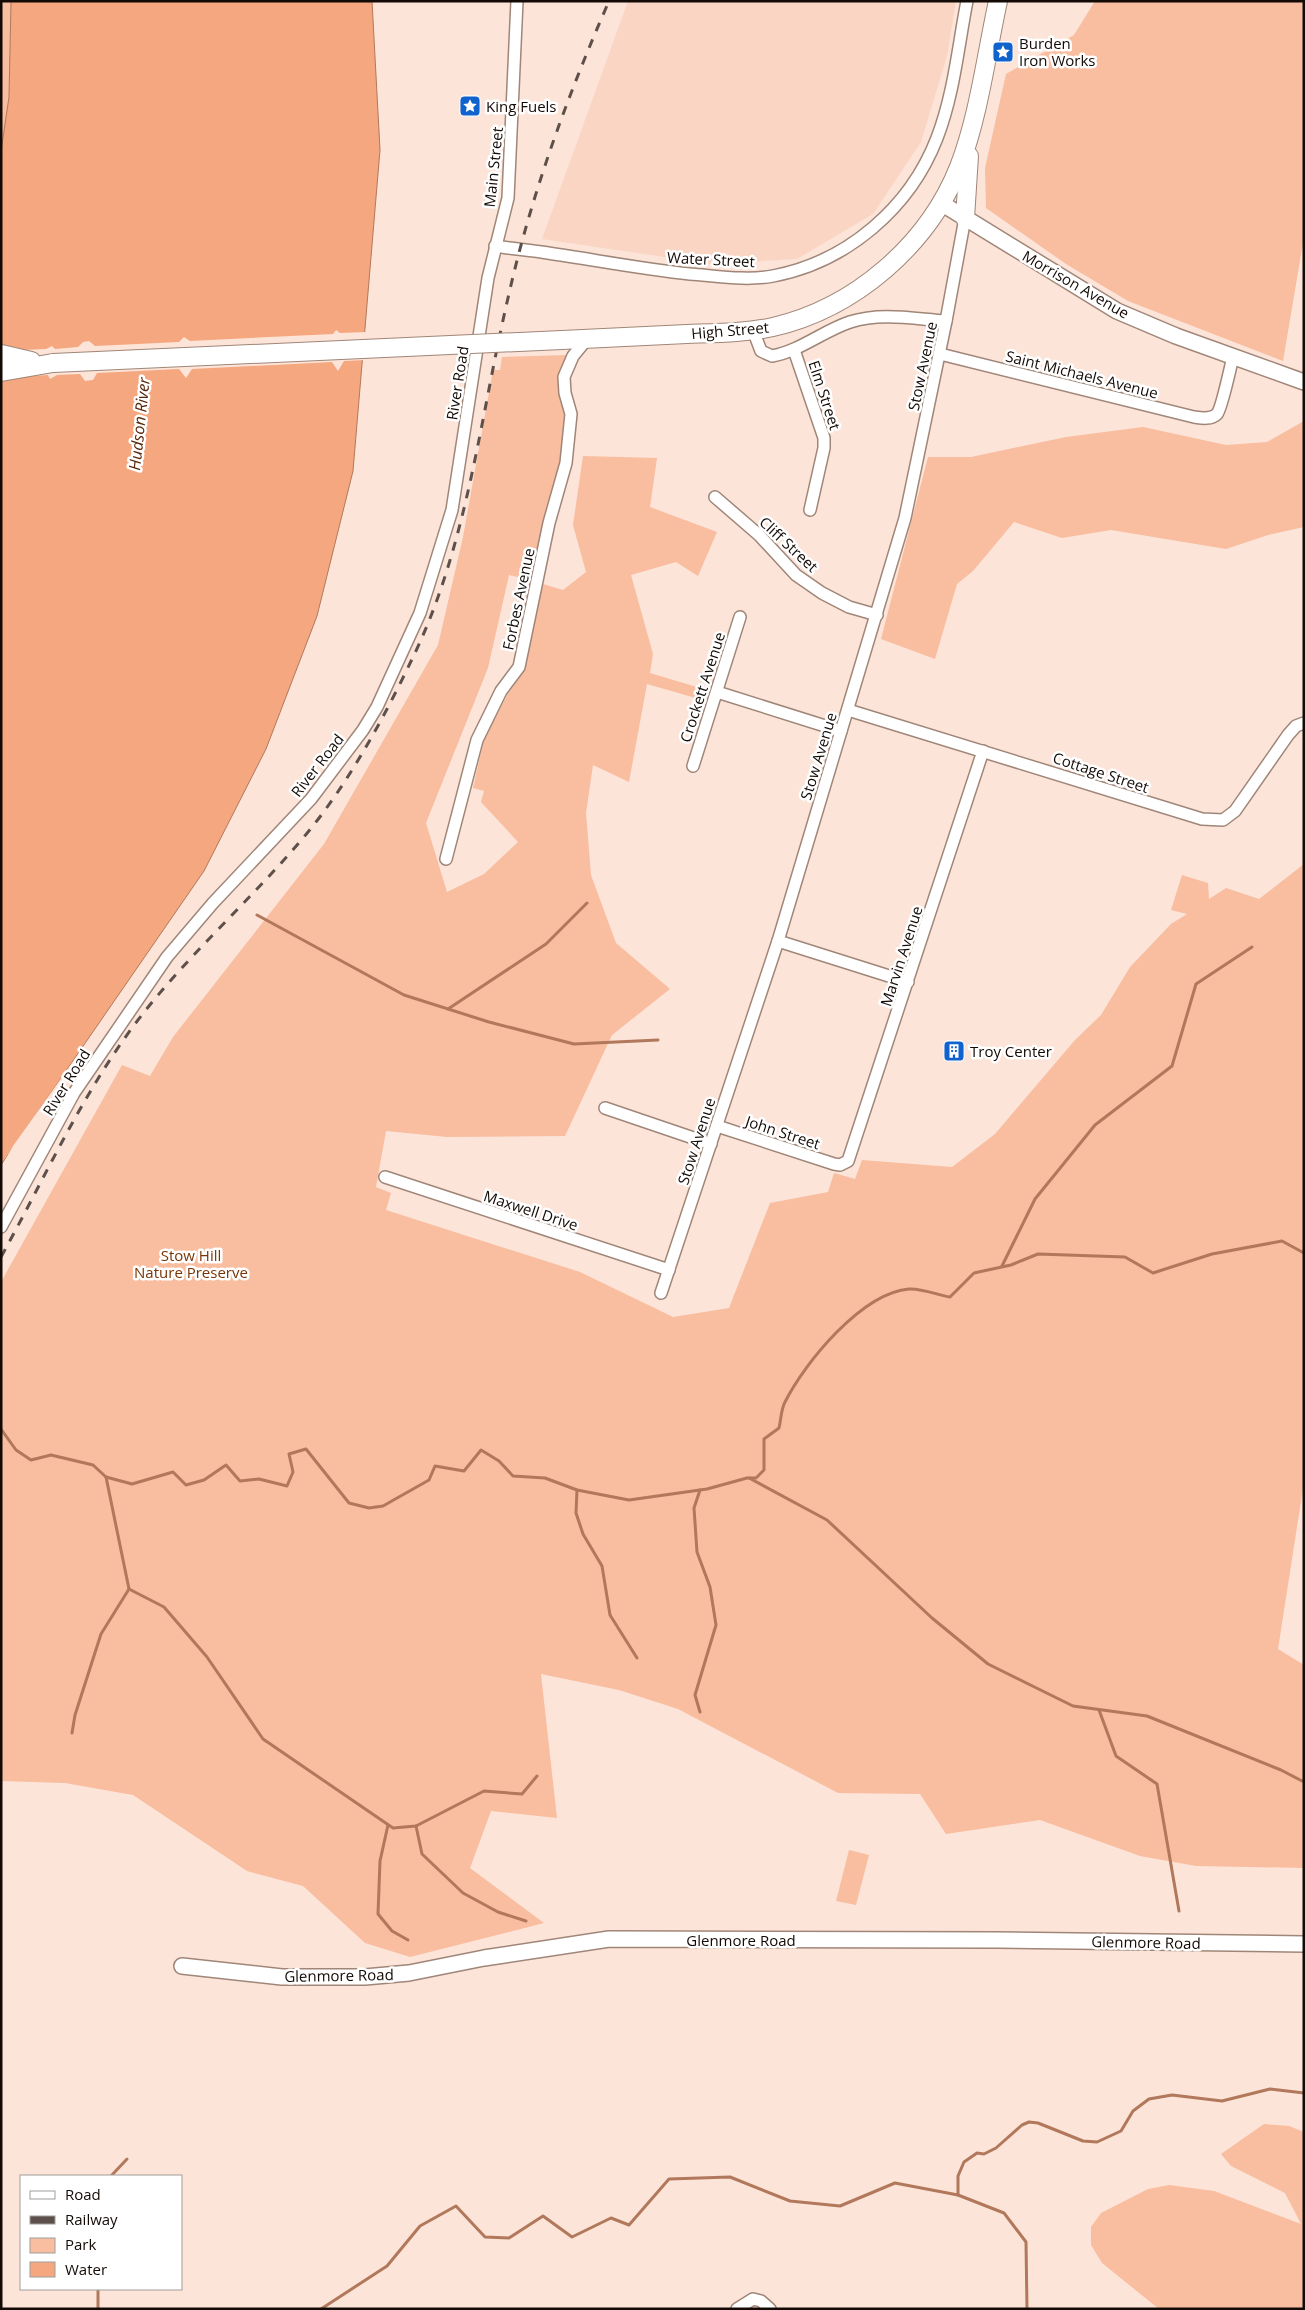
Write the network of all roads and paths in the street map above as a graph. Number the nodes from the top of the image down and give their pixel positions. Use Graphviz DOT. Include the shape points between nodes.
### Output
graph roads {
  1 [pos="517,1"];
  2 [pos="967,1"];
  3 [pos="998,1"];
  4 [pos="970,132"];
  5 [pos="940,203"];
  6 [pos="965,218"];
  7 [pos="495,246"];
  8 [pos="946,321"];
  9 [pos="753,330"];
  10 [pos="587,339"];
  11 [pos="794,350"];
  12 [pos="940,354"];
  13 [pos="1,355"];
  14 [pos="1233,357"];
  15 [pos="1,362"];
  16 [pos="31,362"];
  17 [pos="53,363"];
  18 [pos="1,372"];
  19 [pos="1304,382"];
  20 [pos="715,497"];
  21 [pos="810,510"];
  22 [pos="877,615"];
  23 [pos="740,617"];
  24 [pos="716,692"];
  25 [pos="848,710"];
  26 [pos="1304,723"];
  27 [pos="841,731"];
  28 [pos="983,752"];
  29 [pos="693,766"];
  30 [pos="446,860"];
  31 [pos="778,941"];
  32 [pos="908,982"];
  33 [pos="605,1108"];
  34 [pos="717,1126"];
  35 [pos="711,1144"];
  36 [pos="840,1165"];
  37 [pos="384,1177"];
  38 [pos="1,1227"];
  39 [pos="669,1270"];
  40 [pos="662,1292"];
  41 [pos="1304,1944"];
  42 [pos="182,1966"];
  43 [pos="737,2309"];
  44 [pos="770,2309"];
  1 -- 7 [label="street, Main Street" via="508,198"];
  2 -- 7 [label="street, Water Street" via="950,98 937,140 924,164 894,208 880,222 846,248 820,262 771,276 728,277 640,269"];
  3 -- 4 [label="main road, High Street"];
  4 -- 5 [label="main road, High Street" via="958,169"];
  4 -- 6 [label="main road"];
  5 -- 6 [label="street, Morrison Avenue"];
  5 -- 9 [label="main road, High Street" via="912,242 868,284 812,314 774,327"];
  6 -- 8 [label="street, Stow Avenue"];
  6 -- 14 [label="street, Morrison Avenue" via="1117,311"];
  7 -- 38 [label="street, River Road" via="452,510 420,613 377,707 311,799 208,909 135,1001 74,1093"];
  8 -- 11 [label="street" via="888,316 860,319"];
  8 -- 12 [label="street, Stow Avenue"];
  9 -- 10 [label="main road, High Street"];
  9 -- 11 [label="street" via="765,355"];
  10 -- 17 [label="main road, High Street, bridge"];
  10 -- 30 [label="street, Forbes Avenue" via="573,356 564,377 571,414 566,463 549,523 519,667 501,691 477,740"];
  11 -- 21 [label="street, Elm Street" via="824,443"];
  12 -- 14 [label="street, Saint Michaels Avenue" via="1194,417 1210,418 1217,414"];
  12 -- 22 [label="street, Stow Avenue" via="905,518"];
  13 -- 16 [label="highway"];
  14 -- 19 [label="street, Morrison Avenue"];
  15 -- 16 [label="main road"];
  16 -- 17 [label="main road"];
  17 -- 18 [label="main road"];
  20 -- 22 [label="street, Cliff Street" via="759,535 796,575 849,607"];
  22 -- 25 [label="street, Stow Avenue"];
  23 -- 24 [label="street, Crockett Avenue"];
  24 -- 27 [label="street"];
  24 -- 29 [label="street, Crockett Avenue"];
  25 -- 27 [label="street, Stow Avenue"];
  25 -- 28 [label="street, Cottage Street"];
  26 -- 28 [label="street, Cottage Street" via="1288,735 1235,811 1223,820 1202,819"];
  27 -- 31 [label="street, Stow Avenue"];
  28 -- 32 [label="street, Marvin Avenue"];
  31 -- 32 [label="street"];
  31 -- 34 [label="street, Stow Avenue"];
  32 -- 36 [label="street, Marvin Avenue" via="850,1156"];
  33 -- 35 [label="street"];
  34 -- 35 [label="street, Stow Avenue"];
  34 -- 36 [label="street, John Street"];
  35 -- 39 [label="street, Stow Avenue"];
  37 -- 39 [label="street, Maxwell Drive"];
  39 -- 40 [label="street, Stow Avenue"];
  41 -- 42 [label="street, Glenmore Road" via="609,1940 365,1977 282,1977"];
  43 -- 44 [label="street" via="753,2299"];
}
